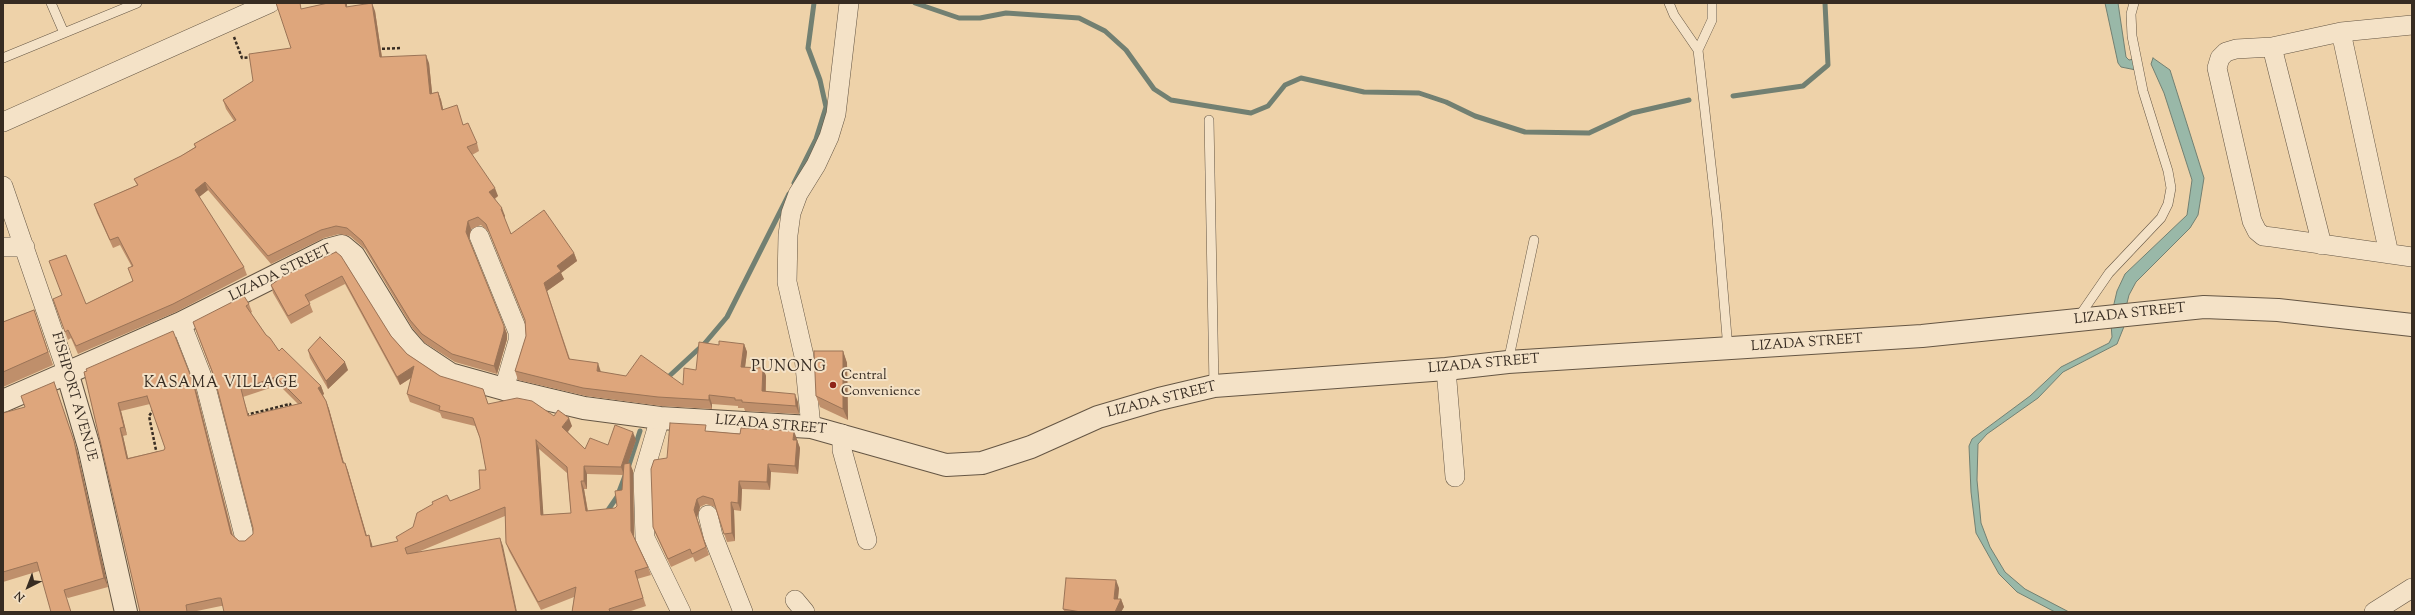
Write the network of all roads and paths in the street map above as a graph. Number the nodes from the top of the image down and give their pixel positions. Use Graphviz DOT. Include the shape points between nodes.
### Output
graph roads {
  1 [pos="51,3"];
  2 [pos="138,3"];
  3 [pos="270,3"];
  4 [pos="849,3"];
  5 [pos="1669,3"];
  6 [pos="1712,3"];
  7 [pos="2134,3"];
  8 [pos="228,22"];
  9 [pos="2411,29"];
  10 [pos="2341,32"];
  11 [pos="64,33"];
  12 [pos="2272,47"];
  13 [pos="402,48"];
  14 [pos="371,49"];
  15 [pos="1698,50"];
  16 [pos="257,57"];
  17 [pos="3,58"];
  18 [pos="1210,120"];
  19 [pos="3,122"];
  20 [pos="3,186"];
  21 [pos="478,236"];
  22 [pos="1534,240"];
  23 [pos="2322,245"];
  24 [pos="3,247"];
  25 [pos="25,247"];
  26 [pos="2389,254"];
  27 [pos="2412,257"];
  28 [pos="2077,320"];
  29 [pos="181,323"];
  30 [pos="2412,325"];
  31 [pos="1728,349"];
  32 [pos="1508,362"];
  33 [pos="1446,369"];
  34 [pos="67,372"];
  35 [pos="1214,386"];
  36 [pos="504,389"];
  37 [pos="3,401"];
  38 [pos="155,407"];
  39 [pos="292,410"];
  40 [pos="245,416"];
  41 [pos="660,418"];
  42 [pos="811,427"];
  43 [pos="842,434"];
  44 [pos="159,462"];
  45 [pos="1455,477"];
  46 [pos="708,515"];
  47 [pos="245,539"];
  48 [pos="867,540"];
  49 [pos="2412,588"];
  50 [pos="126,612"];
  51 [pos="681,612"];
  52 [pos="743,612"];
  53 [pos="2374,612"];
  1 -- 11 [label="lane"];
  2 -- 11 [label="lane"];
  3 -- 8 [label="street"];
  4 -- 42 [label="street" via="834,122 816,165 798,194 791,213 788,235 787,282 804,356"];
  5 -- 15 [label="lane" via="1674,15"];
  6 -- 15 [label="lane" via="1712,20"];
  7 -- 28 [label="lane" via="2131,14 2132,36 2144,91 2171,188 2168,204 2161,218 2109,273"];
  8 -- 16 [label="path" via="242,58"];
  8 -- 19 [label="street"];
  9 -- 10 [label="street"];
  10 -- 12 [label="street"];
  10 -- 26 [label="street"];
  11 -- 17 [label="lane"];
  12 -- 23 [label="street"];
  12 -- 23 [label="street" via="2226,52 2220,58 2217,68 2252,221 2257,231 2264,236"];
  13 -- 14 [label="path"];
  15 -- 31 [label="lane" via="1717,218"];
  18 -- 35 [label="lane"];
  20 -- 25 [label="street, FISHPORT AVENUE"];
  21 -- 36 [label="street" via="518,332 518,341"];
  22 -- 32 [label="lane"];
  23 -- 26 [label="street"];
  24 -- 25 [label="street"];
  25 -- 34 [label="street, FISHPORT AVENUE"];
  26 -- 27 [label="street"];
  28 -- 30 [label="street, LIZADA STREET" via="2204,307 2278,310"];
  28 -- 31 [label="street, LIZADA STREET" via="1922,336"];
  29 -- 34 [label="street, LIZADA STREET"];
  29 -- 36 [label="street, LIZADA STREET" via="327,250 342,246 354,256 388,315 417,352 450,374"];
  29 -- 47 [label="street" via="206,388"];
  31 -- 32 [label="street, LIZADA STREET"];
  32 -- 33 [label="street, LIZADA STREET"];
  33 -- 35 [label="street, LIZADA STREET"];
  33 -- 45 [label="street"];
  34 -- 37 [label="street, LIZADA STREET"];
  34 -- 50 [label="street, FISHPORT AVENUE" via="89,447"];
  35 -- 43 [label="street, LIZADA STREET" via="1098,417 1032,447 982,463 946,465"];
  36 -- 41 [label="street, LIZADA STREET" via="584,408"];
  38 -- 44 [label="path" via="149,416"];
  39 -- 40 [label="path" via="290,404"];
  41 -- 42 [label="street, LIZADA STREET"];
  41 -- 51 [label="street" via="643,476 645,538"];
  42 -- 43 [label="street, LIZADA STREET"];
  43 -- 48 [label="street" via="842,450"];
  46 -- 52 [label="street" via="713,536"];
  49 -- 53 [label="street"];
}
